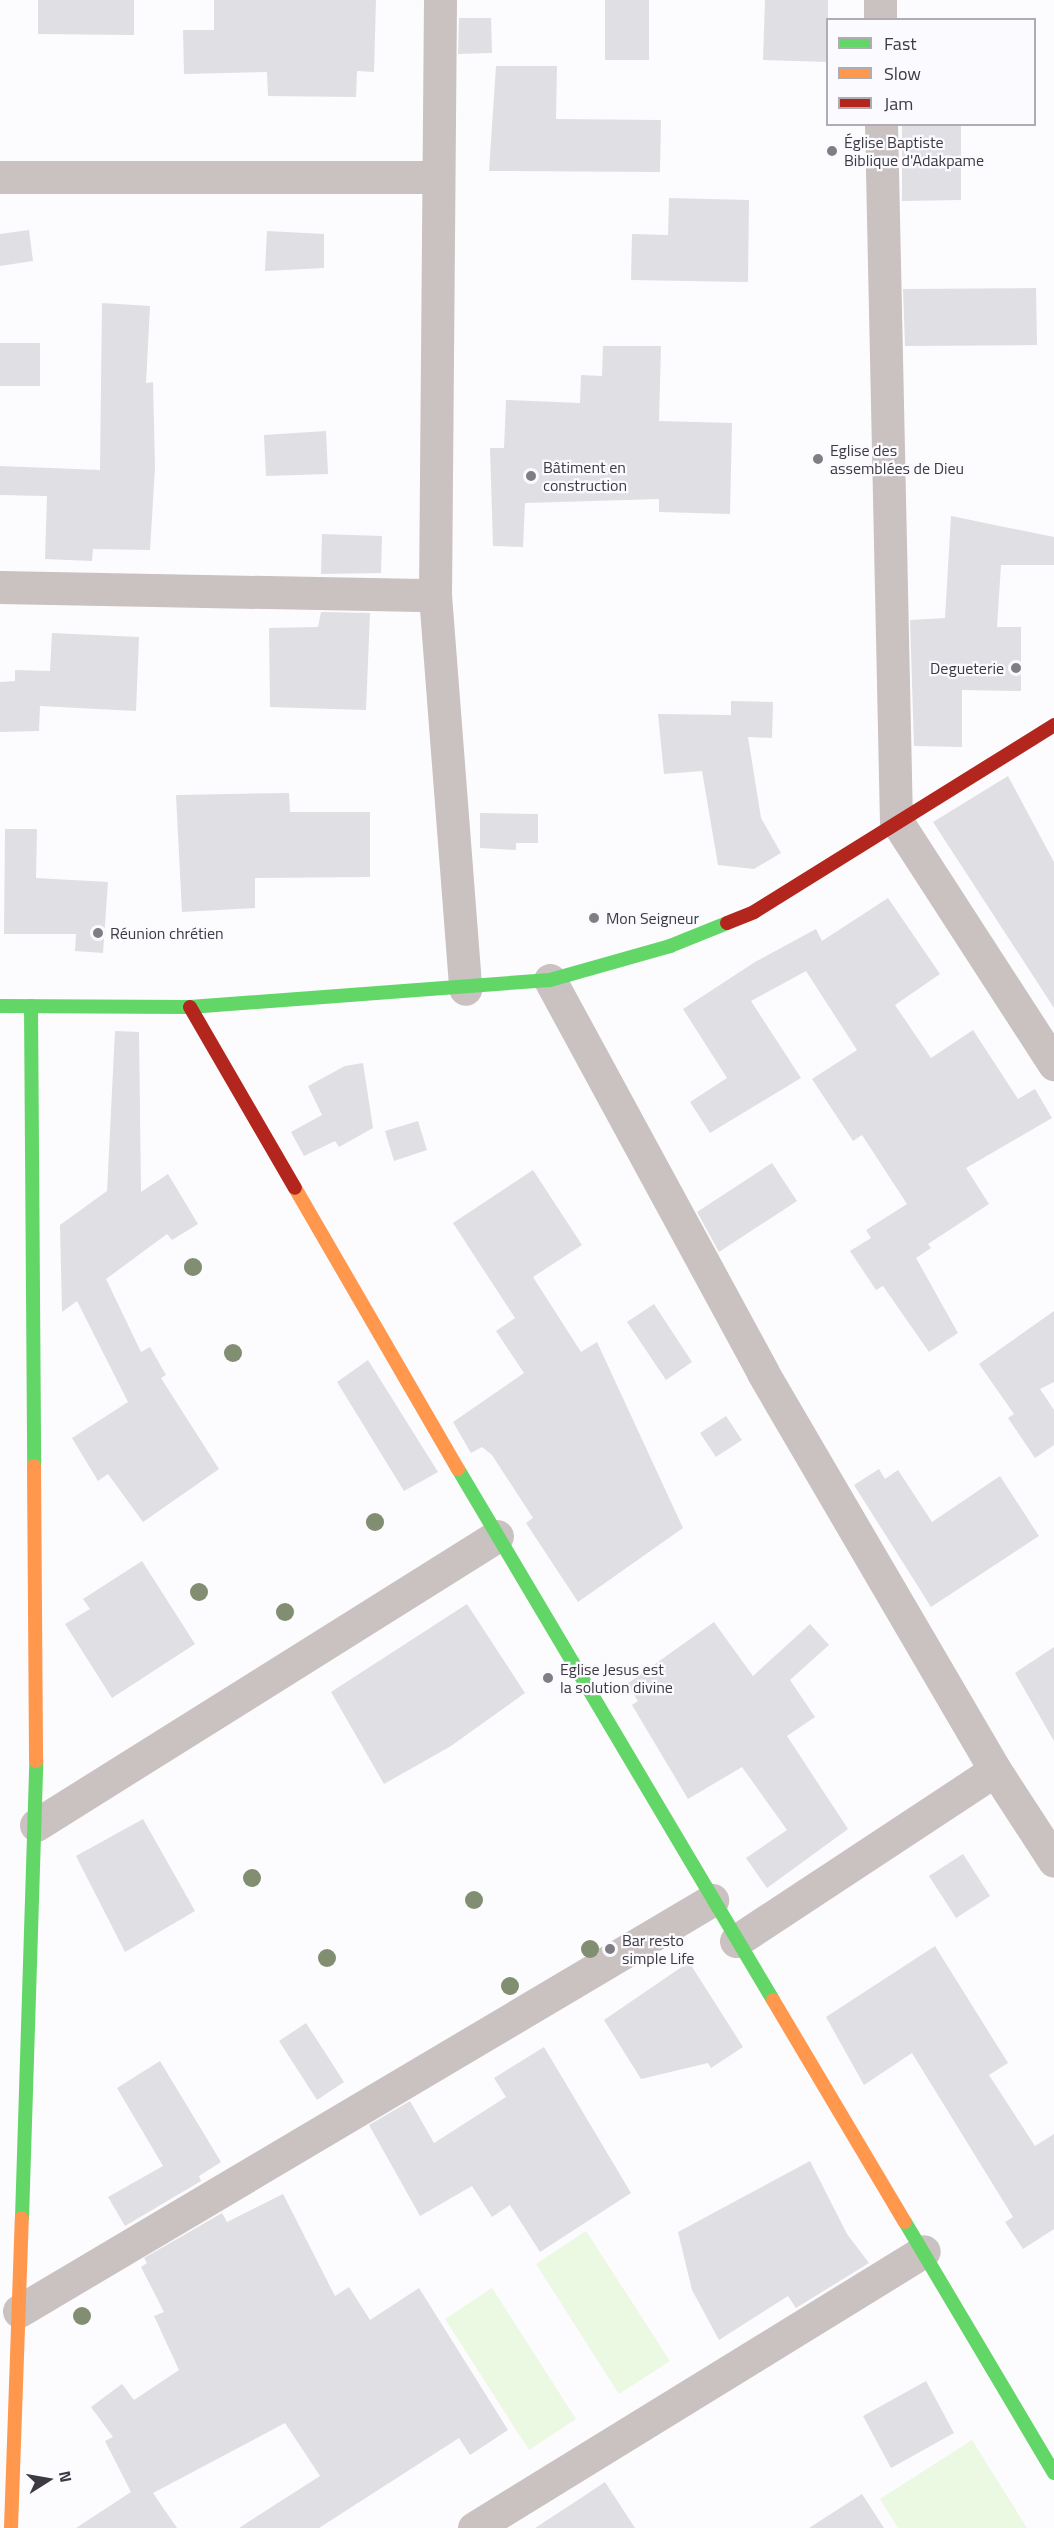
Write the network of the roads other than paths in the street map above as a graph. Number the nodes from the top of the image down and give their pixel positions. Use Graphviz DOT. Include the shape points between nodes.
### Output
graph roads {
  1 [pos="440,0"];
  2 [pos="880,0"];
  3 [pos="880,18"];
  4 [pos="881,126"];
  5 [pos="0,177"];
  6 [pos="436,177"];
  7 [pos="0,587"];
  8 [pos="435,596"];
  9 [pos="1054,724"];
  10 [pos="896,820"];
  11 [pos="550,980"];
  12 [pos="465,989"];
  13 [pos="0,1006"];
  14 [pos="31,1006"];
  15 [pos="190,1007"];
  16 [pos="1054,1064"];
  17 [pos="497,1536"];
  18 [pos="995,1770"];
  19 [pos="36,1825"];
  20 [pos="1054,1861"];
  21 [pos="712,1900"];
  22 [pos="736,1941"];
  23 [pos="11,2235"];
  24 [pos="924,2251"];
  25 [pos="19,2311"];
  26 [pos="1054,2473"];
  27 [pos="11,2528"];
  28 [pos="474,2528"];
  1 -- 6 [label="street"];
  2 -- 3 [label="street"];
  4 -- 10 [label="street"];
  5 -- 6 [label="street"];
  6 -- 8 [label="street"];
  7 -- 8 [label="street"];
  8 -- 12 [label="street"];
  9 -- 10 [label="street"];
  10 -- 11 [label="street" via="754,912 670,946"];
  10 -- 16 [label="street"];
  11 -- 12 [label="street"];
  11 -- 18 [label="street" via="764,1373"];
  12 -- 15 [label="street"];
  13 -- 14 [label="street"];
  14 -- 15 [label="street"];
  14 -- 19 [label="street"];
  15 -- 17 [label="street"];
  17 -- 19 [label="street"];
  17 -- 21 [label="street"];
  18 -- 20 [label="street"];
  18 -- 22 [label="street"];
  19 -- 23 [label="street"];
  21 -- 22 [label="street"];
  21 -- 25 [label="street"];
  22 -- 24 [label="street"];
  23 -- 25 [label="street"];
  24 -- 26 [label="street"];
  24 -- 28 [label="street"];
  25 -- 27 [label="street"];
}
